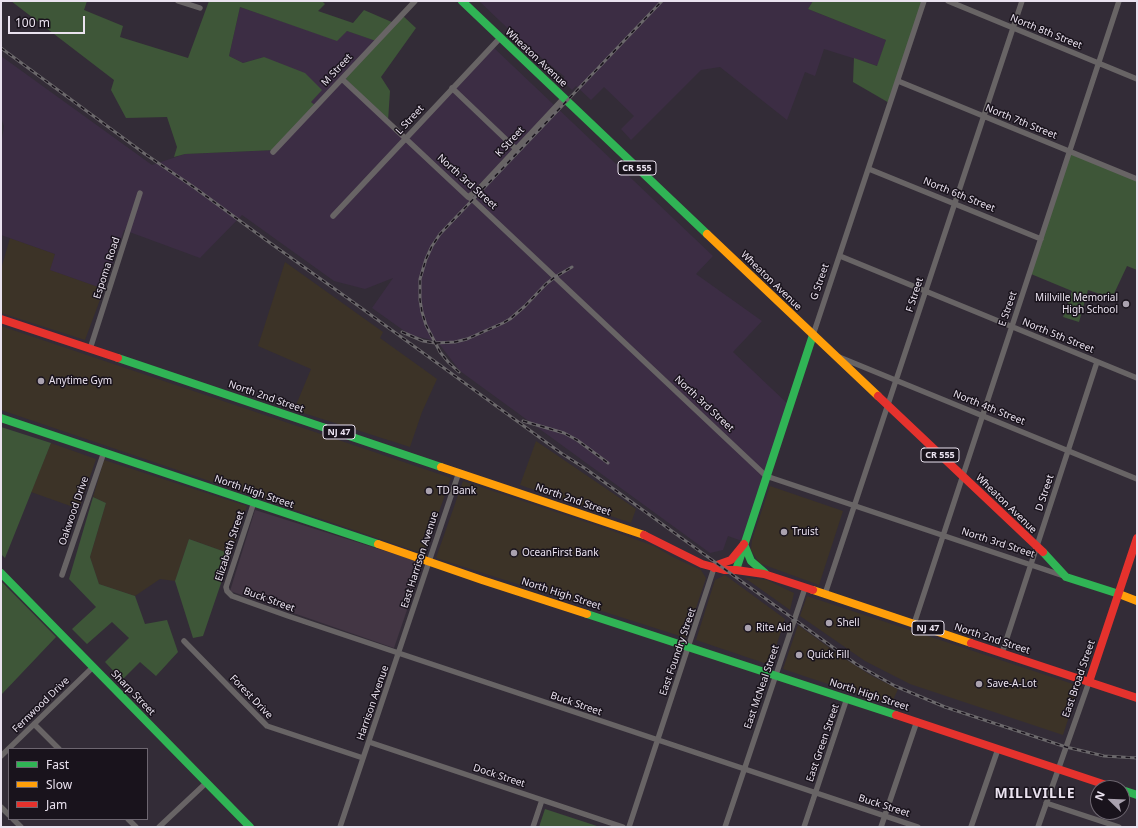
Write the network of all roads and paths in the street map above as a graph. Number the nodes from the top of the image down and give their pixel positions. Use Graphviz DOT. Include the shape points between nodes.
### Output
graph roads {
  1 [pos="178,1"];
  2 [pos="416,1"];
  3 [pos="462,1"];
  4 [pos="924,1"];
  5 [pos="948,1"];
  6 [pos="1022,1"];
  7 [pos="1119,1"];
  8 [pos="200,8"];
  9 [pos="1013,28"];
  10 [pos="500,38"];
  11 [pos="1099,63"];
  12 [pos="342,79"];
  13 [pos="1137,79"];
  14 [pos="898,81"];
  15 [pos="452,88"];
  16 [pos="564,98"];
  17 [pos="984,116"];
  18 [pos="405,139"];
  19 [pos="516,149"];
  20 [pos="1069,151"];
  21 [pos="273,152"];
  22 [pos="869,169"];
  23 [pos="1137,179"];
  24 [pos="140,193"];
  25 [pos="468,197"];
  26 [pos="955,204"];
  27 [pos="332,216"];
  28 [pos="1041,239"];
  29 [pos="840,256"];
  30 [pos="926,292"];
  31 [pos="1,319"];
  32 [pos="1011,327"];
  33 [pos="813,335"];
  34 [pos="90,349"];
  35 [pos="835,355"];
  36 [pos="1097,362"];
  37 [pos="1137,378"];
  38 [pos="896,380"];
  39 [pos="888,406"];
  40 [pos="982,415"];
  41 [pos="1,418"];
  42 [pos="1068,450"];
  43 [pos="104,452"];
  44 [pos="459,472"];
  45 [pos="766,476"];
  46 [pos="962,476"];
  47 [pos="1137,479"];
  48 [pos="254,502"];
  49 [pos="854,506"];
  50 [pos="942,535"];
  51 [pos="1137,538"];
  52 [pos="744,544"];
  53 [pos="1036,547"];
  54 [pos="429,561"];
  55 [pos="1030,565"];
  56 [pos="714,568"];
  57 [pos="736,570"];
  58 [pos="1,573"];
  59 [pos="62,575"];
  60 [pos="766,575"];
  61 [pos="1066,577"];
  62 [pos="805,588"];
  63 [pos="825,594"];
  64 [pos="1119,594"];
  65 [pos="229,595"];
  66 [pos="1137,600"];
  67 [pos="914,624"];
  68 [pos="184,641"];
  69 [pos="689,646"];
  70 [pos="399,653"];
  71 [pos="1002,653"];
  72 [pos="93,667"];
  73 [pos="776,675"];
  74 [pos="1089,682"];
  75 [pos="847,698"];
  76 [pos="1137,698"];
  77 [pos="917,721"];
  78 [pos="34,724"];
  79 [pos="658,740"];
  80 [pos="369,742"];
  81 [pos="9,748"];
  82 [pos="58,748"];
  83 [pos="998,749"];
  84 [pos="364,758"];
  85 [pos="744,769"];
  86 [pos="1058,770"];
  87 [pos="1090,780"];
  88 [pos="206,783"];
  89 [pos="815,793"];
  90 [pos="542,800"];
  91 [pos="1046,803"];
  92 [pos="885,816"];
  93 [pos="159,827"];
  94 [pos="250,827"];
  95 [pos="340,827"];
  96 [pos="533,827"];
  97 [pos="623,827"];
  98 [pos="629,827"];
  99 [pos="725,827"];
  100 [pos="804,827"];
  101 [pos="881,827"];
  102 [pos="918,827"];
  103 [pos="971,827"];
  104 [pos="1038,827"];
  105 [pos="1119,827"];
  1 -- 8 [label="street"];
  2 -- 12 [label="street, M Street"];
  3 -- 10 [label="main road, Wheaton Avenue / CR 555"];
  4 -- 14 [label="street, G Street"];
  5 -- 9 [label="street, North 8th Street"];
  6 -- 9 [label="street, F Street"];
  7 -- 11 [label="street, E Street"];
  9 -- 11 [label="street, North 8th Street"];
  9 -- 17 [label="street, F Street"];
  10 -- 15 [label="street, L Street"];
  10 -- 16 [label="main road, Wheaton Avenue / CR 555"];
  11 -- 13 [label="street, North 8th Street"];
  11 -- 20 [label="street, E Street"];
  12 -- 18 [label="street, North 3rd Street"];
  12 -- 21 [label="street, M Street"];
  14 -- 17 [label="street, North 7th Street"];
  14 -- 22 [label="street, G Street"];
  15 -- 18 [label="street, L Street"];
  15 -- 19 [label="street"];
  16 -- 19 [label="street, K Street"];
  16 -- 33 [label="main road, Wheaton Avenue / CR 555"];
  17 -- 20 [label="street, North 7th Street"];
  17 -- 26 [label="street, F Street"];
  18 -- 25 [label="street, North 3rd Street"];
  18 -- 27 [label="street, L Street"];
  19 -- 25 [label="street, K Street" via="478,190"];
  20 -- 23 [label="street, North 7th Street"];
  20 -- 28 [label="street, E Street"];
  22 -- 26 [label="street, North 6th Street"];
  22 -- 29 [label="street, G Street"];
  24 -- 34 [label="street, Espoma Road"];
  25 -- 45 [label="street, North 3rd Street"];
  26 -- 28 [label="street, North 6th Street"];
  26 -- 30 [label="street, F Street"];
  28 -- 32 [label="street, E Street"];
  29 -- 30 [label="street, North 5th Street"];
  29 -- 33 [label="street, G Street"];
  30 -- 32 [label="street, North 5th Street"];
  30 -- 38 [label="street, F Street"];
  31 -- 34 [label="main road, North 2nd Street / NJ 47"];
  32 -- 36 [label="street, North 5th Street"];
  32 -- 40 [label="street, E Street"];
  33 -- 35 [label="main road, Wheaton Avenue / CR 555"];
  33 -- 45 [label="main road, G Street"];
  34 -- 44 [label="main road, North 2nd Street / NJ 47"];
  35 -- 38 [label="street, North 4th Street"];
  35 -- 39 [label="main road, Wheaton Avenue / CR 555"];
  36 -- 37 [label="street, North 5th Street"];
  36 -- 42 [label="street, D Street"];
  38 -- 39 [label="street, F Street"];
  38 -- 40 [label="street, North 4th Street"];
  39 -- 46 [label="main road, Wheaton Avenue / CR 555"];
  39 -- 49 [label="street, F Street"];
  40 -- 42 [label="street, North 4th Street"];
  40 -- 46 [label="street, E Street"];
  41 -- 43 [label="main road, North High Street"];
  42 -- 47 [label="street, North 4th Street"];
  42 -- 53 [label="street, D Street"];
  43 -- 48 [label="main road, North High Street"];
  43 -- 59 [label="street, Oakwood Drive"];
  44 -- 54 [label="street, East Harrison Avenue"];
  44 -- 56 [label="main road, North 2nd Street / NJ 47" via="647,536 688,558"];
  45 -- 49 [label="street, North 3rd Street"];
  45 -- 52 [label="main road, G Street"];
  46 -- 50 [label="street, E Street"];
  46 -- 53 [label="main road, Wheaton Avenue / CR 555"];
  48 -- 54 [label="main road, North High Street"];
  48 -- 65 [label="street, Elizabeth Street" via="226,587"];
  49 -- 50 [label="street, North 3rd Street"];
  49 -- 63 [label="street, F Street"];
  50 -- 55 [label="street, North 3rd Street"];
  50 -- 67 [label="street, E Street"];
  51 -- 64 [label="main road, East Broad Street"];
  52 -- 56 [label="main road" via="731,560"];
  52 -- 57 [label="main road, G Street"];
  52 -- 60 [label="main road" via="751,561"];
  53 -- 55 [label="street, D Street"];
  53 -- 61 [label="main road, Wheaton Avenue / CR 555"];
  54 -- 69 [label="main road, North High Street"];
  54 -- 70 [label="street, East Harrison Avenue"];
  55 -- 61 [label="street, North 3rd Street"];
  55 -- 71 [label="street, D Street"];
  56 -- 57 [label="main road, North 2nd Street / NJ 47"];
  56 -- 69 [label="street, East Foundry Street"];
  57 -- 60 [label="main road, North 2nd Street / NJ 47"];
  58 -- 72 [label="main road, Sharp Street"];
  60 -- 62 [label="main road, North 2nd Street / NJ 47"];
  61 -- 64 [label="main road, North 3rd Street / CR 555"];
  62 -- 63 [label="main road, North 2nd Street / NJ 47"];
  62 -- 73 [label="street, East McNeal Street"];
  63 -- 67 [label="main road, North 2nd Street / NJ 47"];
  64 -- 66 [label="main road, North 3rd Street / CR 555"];
  64 -- 74 [label="main road, East Broad Street"];
  65 -- 70 [label="street, Buck Street"];
  67 -- 71 [label="main road, North 2nd Street / NJ 47"];
  68 -- 84 [label="street, Forest Drive" via="267,726"];
  69 -- 73 [label="main road, North High Street"];
  69 -- 79 [label="street, East Foundry Street"];
  70 -- 79 [label="street, Buck Street"];
  70 -- 80 [label="street, Harrison Avenue"];
  71 -- 74 [label="main road, North 2nd Street / NJ 47"];
  72 -- 78 [label="street, Fernwood Drive"];
  72 -- 88 [label="main road, Sharp Street"];
  73 -- 75 [label="main road, North High Street"];
  73 -- 85 [label="street, East McNeal Street"];
  74 -- 76 [label="main road, North 2nd Street / NJ 47"];
  74 -- 86 [label="street, East Broad Street"];
  75 -- 77 [label="main road, North High Street"];
  75 -- 89 [label="street, East Green Street"];
  77 -- 83 [label="main road, North High Street"];
  77 -- 92 [label="street"];
  78 -- 81 [label="street, Fernwood Drive"];
  78 -- 82 [label="street"];
  79 -- 85 [label="street, Buck Street"];
  79 -- 98 [label="street, East Foundry Street"];
  80 -- 84 [label="street, Harrison Avenue"];
  80 -- 90 [label="street, Dock Street"];
  83 -- 86 [label="main road, North High Street"];
  83 -- 103 [label="street"];
  84 -- 95 [label="street, Harrison Avenue"];
  85 -- 89 [label="street, Buck Street"];
  85 -- 99 [label="street, East McNeal Street"];
  86 -- 87 [label="main road, North High Street"];
  86 -- 91 [label="street, East Broad Street"];
  88 -- 93 [label="street"];
  88 -- 94 [label="main road, Sharp Street"];
  89 -- 92 [label="street, Buck Street"];
  89 -- 100 [label="street, East Green Street"];
  90 -- 96 [label="street"];
  90 -- 97 [label="street, Dock Street"];
  91 -- 104 [label="street, East Broad Street"];
  91 -- 105 [label="street"];
  92 -- 101 [label="street"];
  92 -- 102 [label="street, Buck Street"];
}
